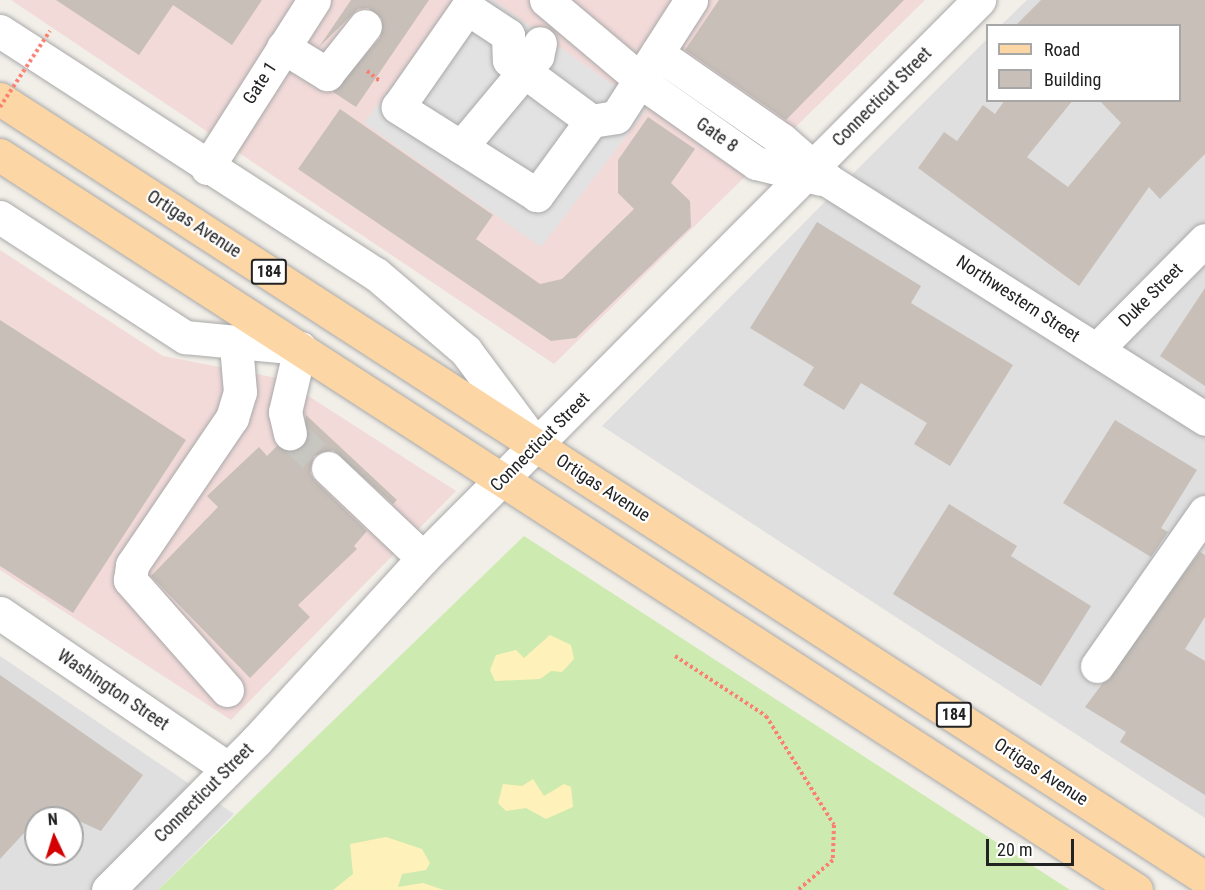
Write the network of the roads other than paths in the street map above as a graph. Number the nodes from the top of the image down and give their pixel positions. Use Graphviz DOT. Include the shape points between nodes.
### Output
graph roads {
  1 [pos="314,0"];
  2 [pos="691,0"];
  3 [pos="979,0"];
  4 [pos="555,6"];
  5 [pos="365,26"];
  6 [pos="0,31"];
  7 [pos="283,47"];
  8 [pos="649,64"];
  9 [pos="522,69"];
  10 [pos="0,99"];
  11 [pos="591,121"];
  12 [pos="461,147"];
  13 [pos="0,155"];
  14 [pos="207,168"];
  15 [pos="815,174"];
  16 [pos="0,217"];
  17 [pos="1205,240"];
  18 [pos="236,345"];
  19 [pos="300,348"];
  20 [pos="1097,349"];
  21 [pos="1205,419"];
  22 [pos="290,433"];
  23 [pos="537,446"];
  24 [pos="328,468"];
  25 [pos="503,479"];
  26 [pos="1205,512"];
  27 [pos="423,558"];
  28 [pos="0,613"];
  29 [pos="1097,666"];
  30 [pos="227,690"];
  31 [pos="227,768"];
  32 [pos="1205,878"];
  33 [pos="108,890"];
  34 [pos="1136,890"];
  1 -- 7 [label="street, Gate 1"];
  2 -- 8 [label="street"];
  3 -- 15 [label="street, Connecticut Street"];
  4 -- 8 [label="street, Gate 8"];
  4 -- 9 [label="street" via="540,43"];
  5 -- 7 [label="street" via="327,74"];
  6 -- 14 [label="street"];
  7 -- 14 [label="street, Gate 1"];
  8 -- 11 [label="street" via="616,117"];
  8 -- 15 [label="street, Gate 8"];
  9 -- 11 [label="street"];
  9 -- 12 [label="street"];
  9 -- 12 [label="street" via="506,56 508,35 464,10 398,107"];
  10 -- 23 [label="main road, Ortigas Avenue / 184"];
  11 -- 12 [label="street" via="534,196"];
  13 -- 19 [label="main road, 184"];
  14 -- 23 [label="street" via="385,281 466,351"];
  15 -- 20 [label="street, Northwestern Street"];
  15 -- 23 [label="street, Connecticut Street"];
  16 -- 18 [label="street" via="185,337"];
  17 -- 20 [label="street, Duke Street"];
  18 -- 19 [label="street"];
  18 -- 30 [label="street" via="240,392 232,418 132,565 130,580"];
  19 -- 22 [label="street" via="285,412"];
  19 -- 25 [label="main road, 184"];
  20 -- 21 [label="street, Northwestern Street"];
  23 -- 25 [label="street, Connecticut Street"];
  23 -- 32 [label="main road, Ortigas Avenue / 184"];
  24 -- 27 [label="street"];
  25 -- 27 [label="street, Connecticut Street"];
  25 -- 34 [label="main road, 184"];
  26 -- 29 [label="street"];
  27 -- 31 [label="street, Connecticut Street"];
  28 -- 31 [label="street, Washington Street"];
  31 -- 33 [label="street, Connecticut Street"];
}
